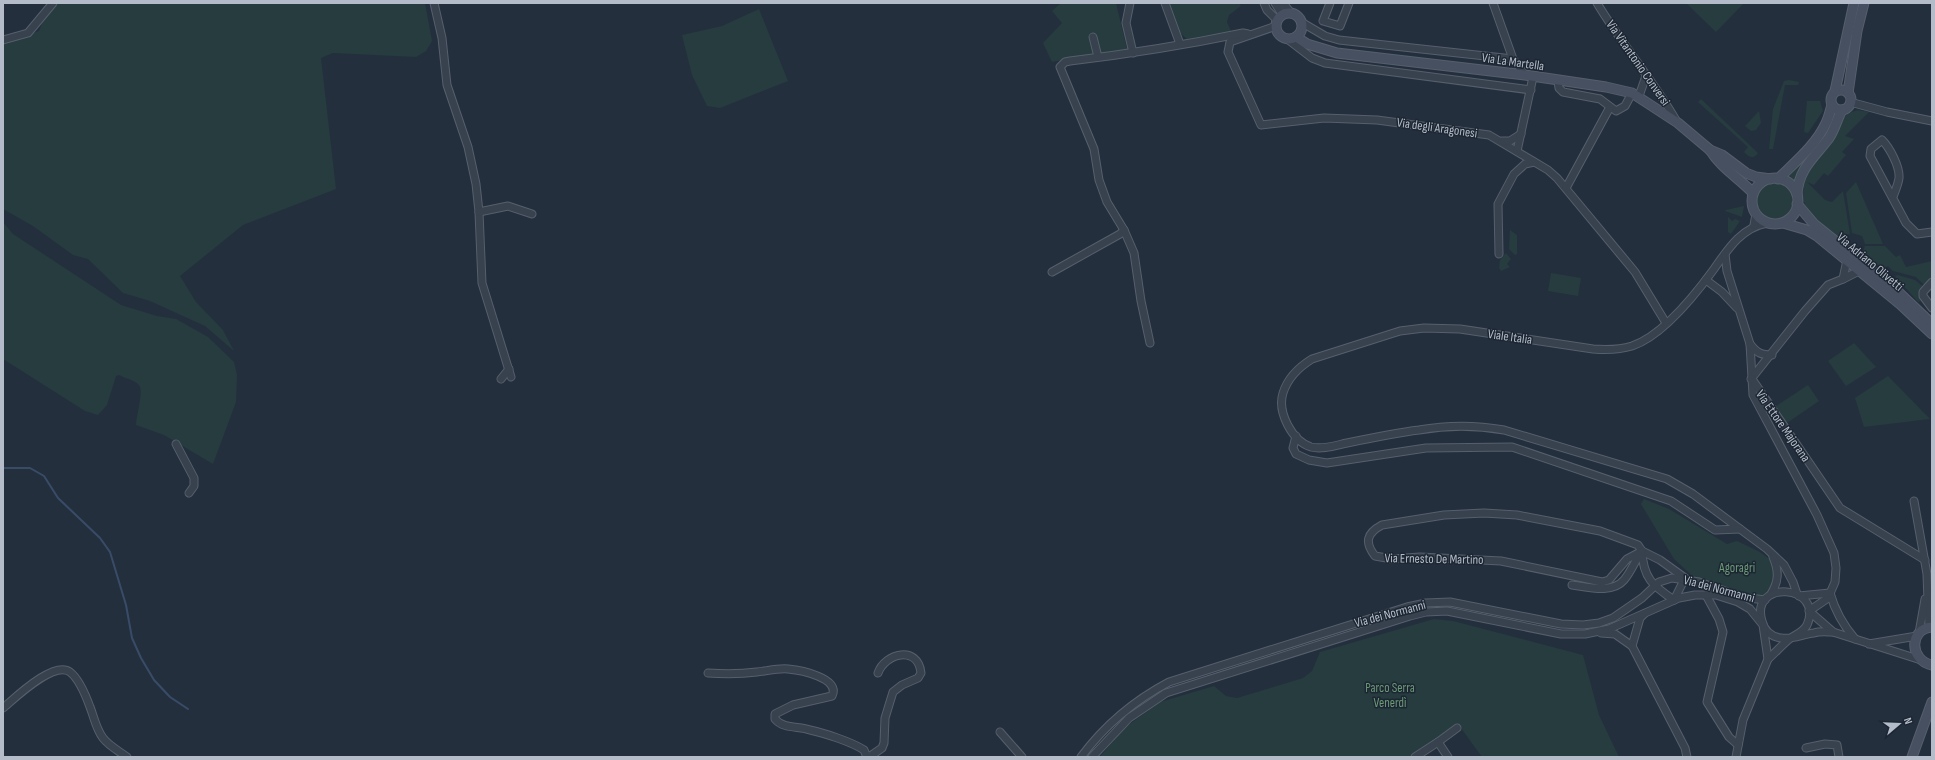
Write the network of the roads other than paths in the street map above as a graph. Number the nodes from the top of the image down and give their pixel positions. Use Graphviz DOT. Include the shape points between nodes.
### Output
graph roads {
  1 [pos="53,3"];
  2 [pos="434,3"];
  3 [pos="1130,3"];
  4 [pos="1165,3"];
  5 [pos="1264,3"];
  6 [pos="1275,3"];
  7 [pos="1283,3"];
  8 [pos="1330,3"];
  9 [pos="1349,3"];
  10 [pos="1493,3"];
  11 [pos="1598,3"];
  12 [pos="1854,3"];
  13 [pos="1864,3"];
  14 [pos="1281,18"];
  15 [pos="1301,22"];
  16 [pos="1226,31"];
  17 [pos="1233,35"];
  18 [pos="1252,35"];
  19 [pos="1093,37"];
  20 [pos="3,40"];
  21 [pos="1296,40"];
  22 [pos="1180,44"];
  23 [pos="1319,48"];
  24 [pos="1132,53"];
  25 [pos="1098,57"];
  26 [pos="1312,58"];
  27 [pos="1513,59"];
  28 [pos="1529,76"];
  29 [pos="1646,76"];
  30 [pos="1558,81"];
  31 [pos="1531,90"];
  32 [pos="1835,91"];
  33 [pos="1636,94"];
  34 [pos="1849,98"];
  35 [pos="1832,105"];
  36 [pos="1610,107"];
  37 [pos="1842,110"];
  38 [pos="1932,121"];
  39 [pos="1678,123"];
  40 [pos="1522,134"];
  41 [pos="1499,140"];
  42 [pos="1710,150"];
  43 [pos="1517,151"];
  44 [pos="1534,162"];
  45 [pos="1774,179"];
  46 [pos="1566,188"];
  47 [pos="1753,193"];
  48 [pos="1894,197"];
  49 [pos="1797,200"];
  50 [pos="480,212"];
  51 [pos="532,214"];
  52 [pos="1756,214"];
  53 [pos="1783,222"];
  54 [pos="1767,223"];
  55 [pos="1754,225"];
  56 [pos="1124,230"];
  57 [pos="1932,232"];
  58 [pos="1499,254"];
  59 [pos="1725,254"];
  60 [pos="1847,260"];
  61 [pos="1861,270"];
  62 [pos="1052,272"];
  63 [pos="1843,279"];
  64 [pos="1706,280"];
  65 [pos="1932,282"];
  66 [pos="1932,308"];
  67 [pos="1739,309"];
  68 [pos="1666,323"];
  69 [pos="1932,324"];
  70 [pos="1932,334"];
  71 [pos="1150,343"];
  72 [pos="1750,344"];
  73 [pos="1772,354"];
  74 [pos="509,369"];
  75 [pos="512,377"];
  76 [pos="501,379"];
  77 [pos="1751,379"];
  78 [pos="1296,436"];
  79 [pos="176,444"];
  80 [pos="189,493"];
  81 [pos="1914,500"];
  82 [pos="1740,529"];
  83 [pos="1642,550"];
  84 [pos="1772,553"];
  85 [pos="1925,560"];
  86 [pos="1930,573"];
  87 [pos="1685,578"];
  88 [pos="1930,583"];
  89 [pos="1572,585"];
  90 [pos="1654,587"];
  91 [pos="1830,592"];
  92 [pos="1706,595"];
  93 [pos="1798,595"];
  94 [pos="1768,598"];
  95 [pos="1674,600"];
  96 [pos="1809,611"];
  97 [pos="1646,612"];
  98 [pos="1763,625"];
  99 [pos="1930,627"];
  100 [pos="1597,632"];
  101 [pos="1833,632"];
  102 [pos="1918,635"];
  103 [pos="1789,638"];
  104 [pos="1856,640"];
  105 [pos="1868,644"];
  106 [pos="1632,646"];
  107 [pos="1768,659"];
  108 [pos="1928,665"];
  109 [pos="708,673"];
  110 [pos="878,673"];
  111 [pos="1932,702"];
  112 [pos="3,708"];
  113 [pos="1929,718"];
  114 [pos="1457,728"];
  115 [pos="1000,732"];
  116 [pos="1438,742"];
  117 [pos="1738,745"];
  118 [pos="1806,748"];
  119 [pos="127,757"];
  120 [pos="868,757"];
  121 [pos="1022,757"];
  122 [pos="1081,757"];
  123 [pos="1092,757"];
  124 [pos="1415,757"];
  125 [pos="1448,757"];
  126 [pos="1687,757"];
  127 [pos="1736,757"];
  128 [pos="1839,757"];
  129 [pos="1912,757"];
  1 -- 20 [label="street" via="28,33"];
  2 -- 50 [label="street" via="442,38 447,85 472,157"];
  3 -- 24 [label="street" via="1126,23"];
  4 -- 22 [label="street"];
  5 -- 14 [label="street" via="1267,10"];
  6 -- 14 [label="street"];
  7 -- 14 [label="street"];
  8 -- 9 [label="street" via="1323,21 1340,26"];
  10 -- 27 [label="street"];
  11 -- 29 [label="street, Via Vitantonio Conversi" via="1613,30"];
  12 -- 32 [label="street"];
  13 -- 34 [label="street" via="1857,31"];
  14 -- 15 [label="street" via="1297,15"];
  14 -- 18 [label="street, Via degli Aragonesi"];
  14 -- 21 [label="street" via="1278,32 1286,38"];
  15 -- 21 [label="street" via="1302,29"];
  15 -- 27 [label="street" via="1325,36 1339,40"];
  16 -- 17 [label="street"];
  17 -- 18 [label="street"];
  17 -- 22 [label="street"];
  18 -- 41 [label="street, Via degli Aragonesi" via="1230,42 1228,52 1261,125 1324,118 1377,120 1489,136"];
  19 -- 25 [label="street"];
  21 -- 23 [label="street, Via La Martella"];
  21 -- 26 [label="street"];
  22 -- 24 [label="street"];
  23 -- 26 [label="street"];
  23 -- 28 [label="street, Via La Martella" via="1337,53"];
  24 -- 25 [label="street"];
  25 -- 56 [label="street" via="1075,64 1065,62 1060,67 1079,124 1094,149 1098,176 1107,202"];
  26 -- 31 [label="street" via="1325,63"];
  27 -- 28 [label="street"];
  28 -- 30 [label="street, Via La Martella"];
  28 -- 31 [label="street"];
  29 -- 33 [label="street"];
  29 -- 39 [label="street, Via Vitantonio Conversi"];
  30 -- 33 [label="street, Via La Martella"];
  30 -- 36 [label="street" via="1563,92 1600,99"];
  31 -- 40 [label="street"];
  32 -- 34 [label="street" via="1840,90"];
  32 -- 35 [label="street"];
  33 -- 36 [label="street" via="1621,110"];
  33 -- 39 [label="street, Via La Martella"];
  34 -- 37 [label="street" via="1847,107"];
  34 -- 38 [label="street" via="1887,112"];
  35 -- 37 [label="street"];
  35 -- 45 [label="street" via="1818,136 1796,164"];
  36 -- 46 [label="street"];
  37 -- 49 [label="street" via="1828,138 1807,164 1798,181"];
  39 -- 42 [label="street, Via La Martella"];
  40 -- 41 [label="street" via="1510,141"];
  40 -- 43 [label="street"];
  41 -- 43 [label="street, Via degli Aragonesi"];
  42 -- 45 [label="street, Via La Martella" via="1746,173"];
  42 -- 47 [label="street, Via La Martella" via="1716,160"];
  43 -- 44 [label="street, Via degli Aragonesi"];
  44 -- 46 [label="street, Via degli Aragonesi" via="1557,178"];
  44 -- 58 [label="street" via="1525,164 1514,174 1498,204"];
  45 -- 47 [label="street" via="1759,184"];
  45 -- 49 [label="street" via="1787,182 1793,188"];
  46 -- 68 [label="street, Via degli Aragonesi" via="1635,272"];
  47 -- 52 [label="street" via="1752,202"];
  48 -- 48 [label="street" via="1870,156 1870,149 1882,140 1894,159 1899,177"];
  48 -- 57 [label="street" via="1912,230 1917,234"];
  49 -- 53 [label="street" via="1794,213"];
  49 -- 69 [label="street, Via Adriano Olivetti" via="1814,224 1893,287"];
  50 -- 51 [label="street" via="508,206"];
  50 -- 74 [label="street" via="482,283"];
  52 -- 54 [label="street"];
  52 -- 55 [label="street"];
  53 -- 54 [label="street"];
  53 -- 60 [label="street, Via Adriano Olivetti" via="1818,236"];
  54 -- 55 [label="street"];
  55 -- 59 [label="street, Viale Italia" via="1733,243"];
  56 -- 62 [label="street"];
  56 -- 71 [label="street" via="1134,253 1144,324"];
  59 -- 64 [label="street, Viale Italia"];
  59 -- 67 [label="street" via="1727,271"];
  60 -- 61 [label="street, Via Adriano Olivetti"];
  60 -- 63 [label="street"];
  61 -- 63 [label="street"];
  61 -- 70 [label="street, Via Adriano Olivetti"];
  63 -- 73 [label="street" via="1828,285"];
  64 -- 67 [label="street"];
  64 -- 68 [label="street, Viale Italia"];
  65 -- 66 [label="street" via="1923,292 1923,296"];
  67 -- 72 [label="street"];
  68 -- 78 [label="street, Viale Italia" via="1643,341 1611,350 1460,329 1424,328 1400,331 1364,341 1312,359 1292,375 1281,400 1287,422"];
  72 -- 73 [label="street" via="1762,355"];
  72 -- 77 [label="street"];
  73 -- 77 [label="street"];
  74 -- 75 [label="street"];
  74 -- 76 [label="street"];
  77 -- 85 [label="street, Via Ettore Majorana" via="1840,508"];
  77 -- 91 [label="street, Via Ettore Majorana" via="1756,403 1817,515 1834,553 1835,582"];
  78 -- 82 [label="street, Viale Italia" via="1301,443 1313,447 1421,429 1476,425 1504,430 1667,479 1693,494"];
  78 -- 82 [label="street, Viale Italia" via="1293,448 1296,454 1309,460 1327,463 1426,448 1512,447 1671,501 1715,530"];
  79 -- 80 [label="street" via="194,478 194,486"];
  81 -- 85 [label="street"];
  82 -- 84 [label="street, Viale Italia"];
  83 -- 83 [label="street, Via Ernesto De Martino" via="1638,544 1600,531 1517,515 1484,513 1444,515 1382,525 1368,541 1375,556 1382,558 1501,561 1602,582 1609,580 1627,559"];
  83 -- 87 [label="street"];
  83 -- 89 [label="street" via="1624,580 1615,586 1608,588"];
  83 -- 90 [label="street" via="1649,580"];
  84 -- 93 [label="street, Viale Italia" via="1784,565"];
  84 -- 94 [label="street" via="1778,574 1776,586"];
  85 -- 86 [label="street"];
  86 -- 88 [label="street"];
  87 -- 90 [label="street, Via dei Normanni" via="1672,578 1659,582"];
  87 -- 94 [label="street, Via dei Normanni" via="1742,596"];
  87 -- 95 [label="street"];
  88 -- 99 [label="street"];
  88 -- 102 [label="street"];
  90 -- 95 [label="street"];
  90 -- 122 [label="street, Via dei Normanni" via="1630,608 1613,618 1583,625 1561,624 1450,602 1407,607 1169,682 1149,692 1132,705"];
  91 -- 93 [label="street"];
  91 -- 96 [label="street, Via Ettore Majorana" via="1828,598"];
  91 -- 104 [label="street" via="1842,624"];
  92 -- 95 [label="street, Via dei Normanni"];
  92 -- 98 [label="street, Via dei Normanni" via="1716,594 1738,602 1750,609"];
  92 -- 117 [label="street" via="1723,632 1707,702"];
  93 -- 94 [label="street" via="1784,590"];
  93 -- 96 [label="street" via="1807,604"];
  94 -- 98 [label="street" via="1761,611"];
  95 -- 97 [label="street, Via dei Normanni"];
  96 -- 101 [label="street"];
  96 -- 103 [label="street" via="1802,631"];
  97 -- 100 [label="street, Via dei Normanni"];
  97 -- 106 [label="street" via="1640,618"];
  98 -- 103 [label="street" via="1774,636"];
  98 -- 107 [label="street"];
  99 -- 102 [label="street"];
  100 -- 106 [label="street" via="1614,634"];
  100 -- 123 [label="street, Via dei Normanni" via="1561,634 1447,611 1426,612 1166,693 1129,718"];
  101 -- 103 [label="street" via="1814,632"];
  101 -- 104 [label="street"];
  102 -- 105 [label="street"];
  102 -- 108 [label="street" via="1914,649"];
  103 -- 107 [label="street"];
  104 -- 105 [label="street"];
  105 -- 108 [label="street"];
  106 -- 126 [label="street" via="1686,748"];
  107 -- 117 [label="street" via="1743,720"];
  109 -- 120 [label="street" via="788,669 820,677 831,684 832,696 783,709 775,714 775,719 784,725 812,730 852,744 864,750"];
  110 -- 120 [label="street" via="886,662 905,654 916,660 921,673 918,678 893,692 885,718 884,743 879,751"];
  111 -- 113 [label="street"];
  112 -- 119 [label="street" via="31,685 53,672 65,669 78,681 103,738"];
  113 -- 129 [label="street"];
  114 -- 116 [label="street"];
  115 -- 121 [label="street"];
  116 -- 124 [label="street"];
  116 -- 125 [label="street"];
  117 -- 127 [label="street"];
  118 -- 128 [label="street" via="1837,745"];
}
